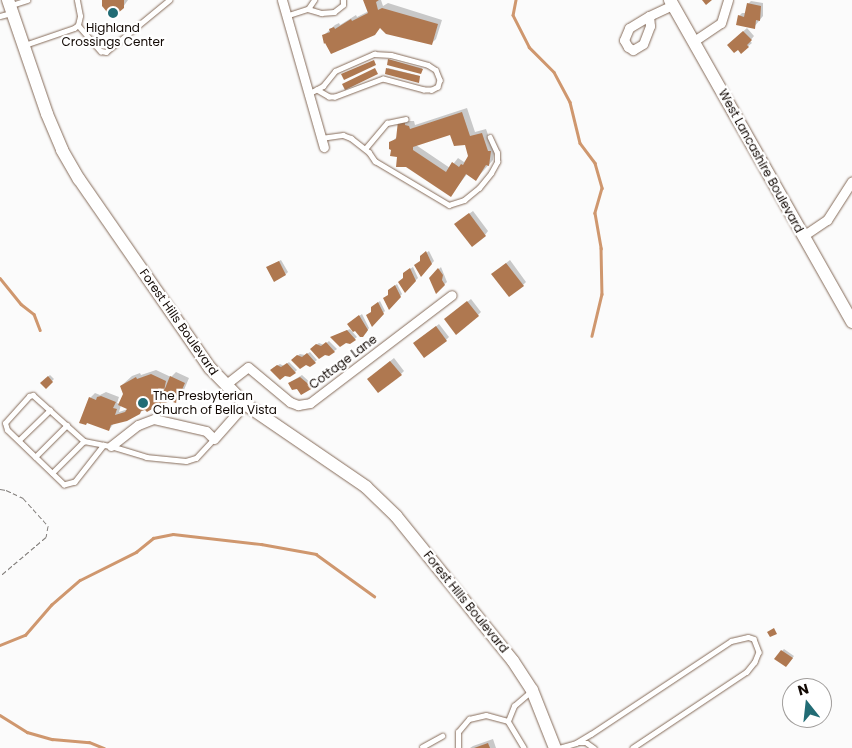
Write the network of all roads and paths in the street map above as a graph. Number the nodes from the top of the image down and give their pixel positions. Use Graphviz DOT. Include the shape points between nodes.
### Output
graph roads {
  1 [pos="27,0"];
  2 [pos="77,0"];
  3 [pos="169,0"];
  4 [pos="282,0"];
  5 [pos="314,0"];
  6 [pos="343,0"];
  7 [pos="728,0"];
  8 [pos="672,2"];
  9 [pos="8,8"];
  10 [pos="308,10"];
  11 [pos="286,16"];
  12 [pos="649,16"];
  13 [pos="78,25"];
  14 [pos="694,41"];
  15 [pos="24,46"];
  16 [pos="313,92"];
  17 [pos="406,120"];
  18 [pos="490,138"];
  19 [pos="322,143"];
  20 [pos="365,149"];
  21 [pos="852,181"];
  22 [pos="803,236"];
  23 [pos="452,295"];
  24 [pos="852,322"];
  25 [pos="225,385"];
  26 [pos="245,404"];
  27 [pos="50,410"];
  28 [pos="67,425"];
  29 [pos="214,439"];
  30 [pos="19,440"];
  31 [pos="84,441"];
  32 [pos="108,446"];
  33 [pos="35,457"];
  34 [pos="52,473"];
  35 [pos="0,489"];
  36 [pos="0,576"];
  37 [pos="532,690"];
  38 [pos="508,721"];
  39 [pos="442,736"];
  40 [pos="576,743"];
  41 [pos="422,747"];
  42 [pos="458,748"];
  43 [pos="524,748"];
  44 [pos="555,748"];
  45 [pos="559,748"];
  46 [pos="594,748"];
  47 [pos="633,748"];
  1 -- 9 [label="lane"];
  2 -- 13 [label="lane" via="80,8"];
  3 -- 13 [label="lane" via="106,52 101,51"];
  4 -- 11 [label="street"];
  5 -- 10 [label="lane"];
  6 -- 10 [label="lane" via="343,6 334,12"];
  7 -- 14 [label="street" via="721,23"];
  8 -- 12 [label="street"];
  8 -- 14 [label="main road, West Lancashire Boulevard"];
  9 -- 15 [label="main road, Forest Hills Boulevard"];
  10 -- 11 [label="lane"];
  11 -- 16 [label="street"];
  13 -- 15 [label="lane"];
  14 -- 22 [label="main road, West Lancashire Boulevard"];
  15 -- 25 [label="main road, Forest Hills Boulevard" via="47,114 79,179 169,311"];
  16 -- 16 [label="lane" via="344,66 379,54 428,65 436,70 440,80 438,87 432,90 383,79 335,97"];
  16 -- 19 [label="street"];
  17 -- 20 [label="lane" via="387,123"];
  18 -- 20 [label="lane" via="497,153 497,162 491,173 464,200 449,205 404,180"];
  19 -- 20 [label="lane" via="343,135"];
  21 -- 22 [label="street" via="827,220"];
  22 -- 24 [label="main road, West Lancashire Boulevard"];
  23 -- 25 [label="street, Cottage Lane" via="310,403 298,405 290,402 248,367"];
  25 -- 26 [label="main road, Forest Hills Boulevard"];
  26 -- 29 [label="street"];
  26 -- 37 [label="main road, Forest Hills Boulevard" via="377,496 513,661"];
  27 -- 28 [label="lane"];
  27 -- 30 [label="lane"];
  27 -- 30 [label="lane" via="37,397 29,396 5,423"];
  28 -- 31 [label="lane"];
  28 -- 33 [label="lane"];
  29 -- 32 [label="lane" via="196,458 186,461 146,457"];
  29 -- 32 [label="street" via="206,431 154,419 138,425"];
  30 -- 33 [label="lane"];
  31 -- 32 [label="lane"];
  31 -- 34 [label="lane"];
  32 -- 34 [label="lane" via="70,484 64,485"];
  33 -- 34 [label="lane"];
  35 -- 36 [label="path" via="23,498 48,526 46,537"];
  37 -- 38 [label="lane" via="514,706"];
  37 -- 44 [label="main road, Forest Hills Boulevard"];
  38 -- 42 [label="lane" via="486,714 469,719 458,732"];
  38 -- 43 [label="lane"];
  39 -- 41 [label="lane"];
  40 -- 45 [label="lane"];
  40 -- 46 [label="lane" via="587,743"];
  40 -- 47 [label="lane" via="731,640 748,637 754,640 759,652 747,672"];
}
